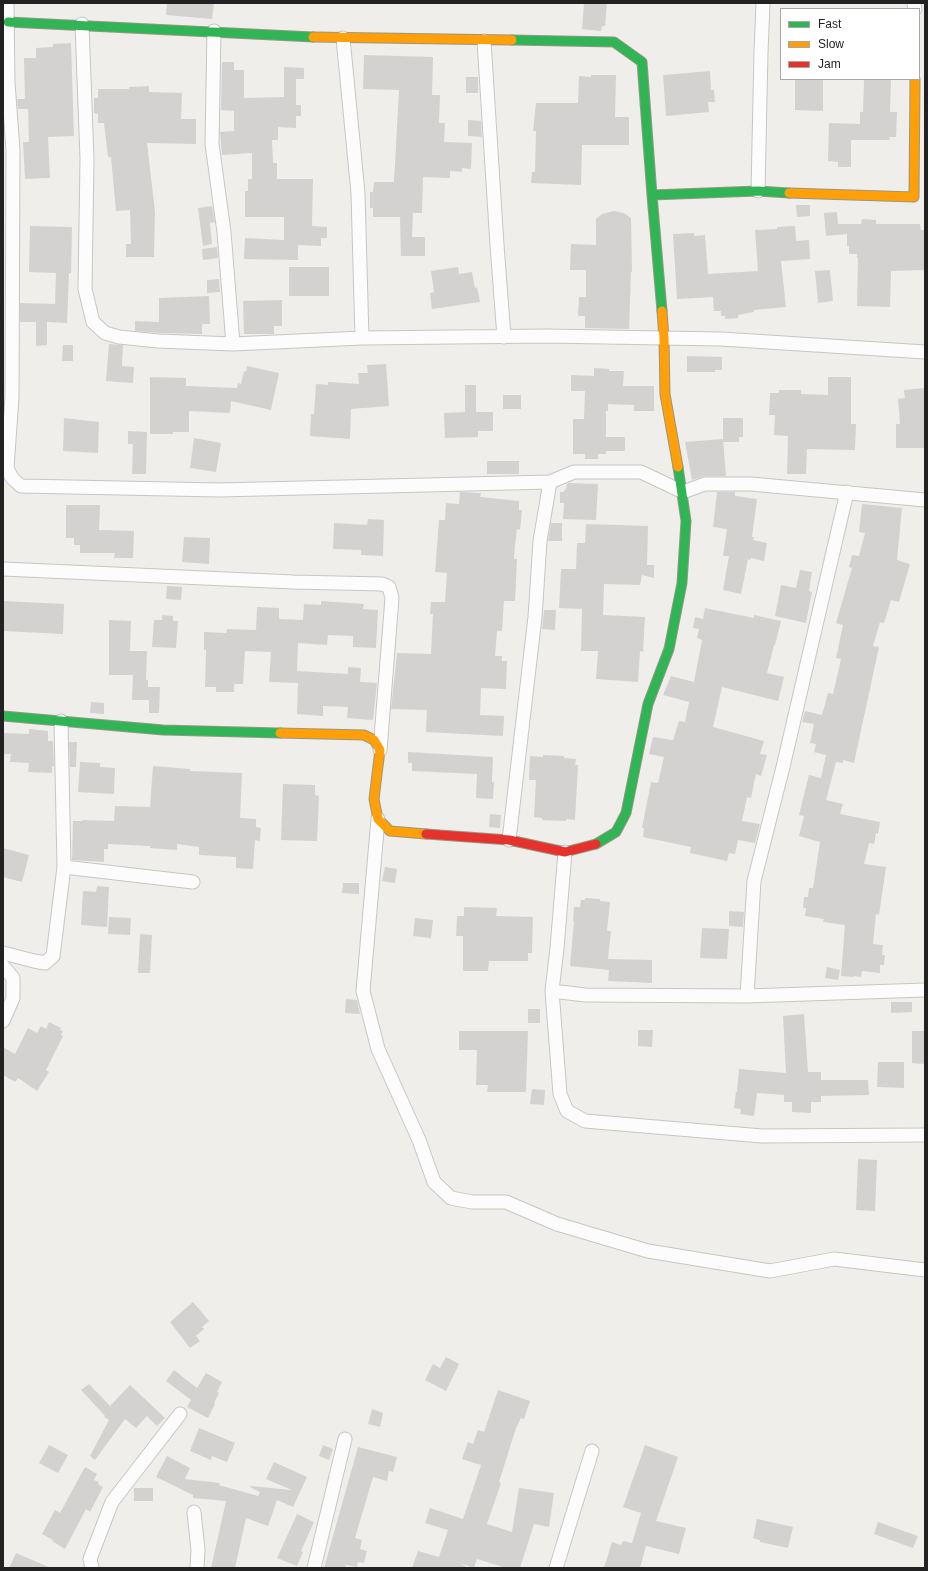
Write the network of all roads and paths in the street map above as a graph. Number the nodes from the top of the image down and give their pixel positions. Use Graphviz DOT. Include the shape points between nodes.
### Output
graph roads {
  1 [pos="7,3"];
  2 [pos="763,3"];
  3 [pos="8,22"];
  4 [pos="82,24"];
  5 [pos="214,31"];
  6 [pos="343,38"];
  7 [pos="484,41"];
  8 [pos="915,80"];
  9 [pos="6,83"];
  10 [pos="758,191"];
  11 [pos="652,195"];
  12 [pos="919,197"];
  13 [pos="8,241"];
  14 [pos="504,337"];
  15 [pos="362,338"];
  16 [pos="664,338"];
  17 [pos="233,344"];
  18 [pos="925,352"];
  19 [pos="7,396"];
  20 [pos="550,482"];
  21 [pos="683,492"];
  22 [pos="847,492"];
  23 [pos="925,500"];
  24 [pos="3,569"];
  25 [pos="3,716"];
  26 [pos="61,720"];
  27 [pos="380,750"];
  28 [pos="378,819"];
  29 [pos="509,840"];
  30 [pos="565,852"];
  31 [pos="64,867"];
  32 [pos="193,882"];
  33 [pos="3,953"];
  34 [pos="3,966"];
  35 [pos="925,990"];
  36 [pos="552,991"];
  37 [pos="748,996"];
  38 [pos="3,1021"];
  39 [pos="925,1134"];
  40 [pos="925,1270"];
  41 [pos="180,1414"];
  42 [pos="345,1439"];
  43 [pos="592,1452"];
  44 [pos="194,1512"];
  45 [pos="92,1568"];
  46 [pos="197,1568"];
  47 [pos="314,1568"];
  48 [pos="556,1568"];
  1 -- 3 [label="street"];
  2 -- 10 [label="street"];
  3 -- 4 [label="street"];
  3 -- 9 [label="street"];
  4 -- 5 [label="street"];
  4 -- 17 [label="street" via="87,159 85,289 93,322 105,333 119,337"];
  5 -- 6 [label="street"];
  5 -- 17 [label="street" via="212,144 224,232"];
  6 -- 7 [label="street"];
  6 -- 15 [label="street" via="358,193"];
  7 -- 11 [label="street" via="614,42 642,62"];
  7 -- 14 [label="street"];
  8 -- 12 [label="street"];
  9 -- 13 [label="street" via="13,150"];
  10 -- 11 [label="street"];
  10 -- 12 [label="street"];
  11 -- 16 [label="street"];
  13 -- 19 [label="street"];
  14 -- 15 [label="street"];
  14 -- 16 [label="street"];
  15 -- 17 [label="street"];
  16 -- 18 [label="street" via="720,339"];
  16 -- 21 [label="street" via="665,394"];
  19 -- 20 [label="street" via="7,468 12,478 21,486 219,490"];
  20 -- 21 [label="street" via="574,472 641,472"];
  20 -- 29 [label="street" via="540,541 535,618"];
  21 -- 22 [label="street" via="705,484 751,484"];
  21 -- 30 [label="street" via="686,521 682,583 669,649 648,704 626,813 616,832 596,844"];
  22 -- 23 [label="street"];
  22 -- 37 [label="street" via="754,882"];
  24 -- 27 [label="street" via="382,584 389,588 392,598"];
  25 -- 26 [label="street"];
  26 -- 27 [label="street" via="163,730 364,736 374,740"];
  26 -- 31 [label="street"];
  27 -- 28 [label="street" via="374,799"];
  28 -- 29 [label="street" via="390,831"];
  28 -- 40 [label="street" via="363,991 378,1049 419,1140 434,1182 451,1198 472,1202 506,1202 558,1224 648,1250 770,1271 834,1259"];
  29 -- 30 [label="street"];
  30 -- 36 [label="street"];
  31 -- 32 [label="street"];
  31 -- 33 [label="street" via="53,956 45,963"];
  34 -- 38 [label="street" via="13,978 13,998"];
  35 -- 37 [label="street"];
  36 -- 37 [label="street" via="585,995"];
  36 -- 39 [label="street" via="560,1094 567,1111 585,1121 762,1136"];
  41 -- 45 [label="street" via="112,1502 90,1559"];
  42 -- 47 [label="street"];
  43 -- 48 [label="street"];
  44 -- 46 [label="street"];
}
